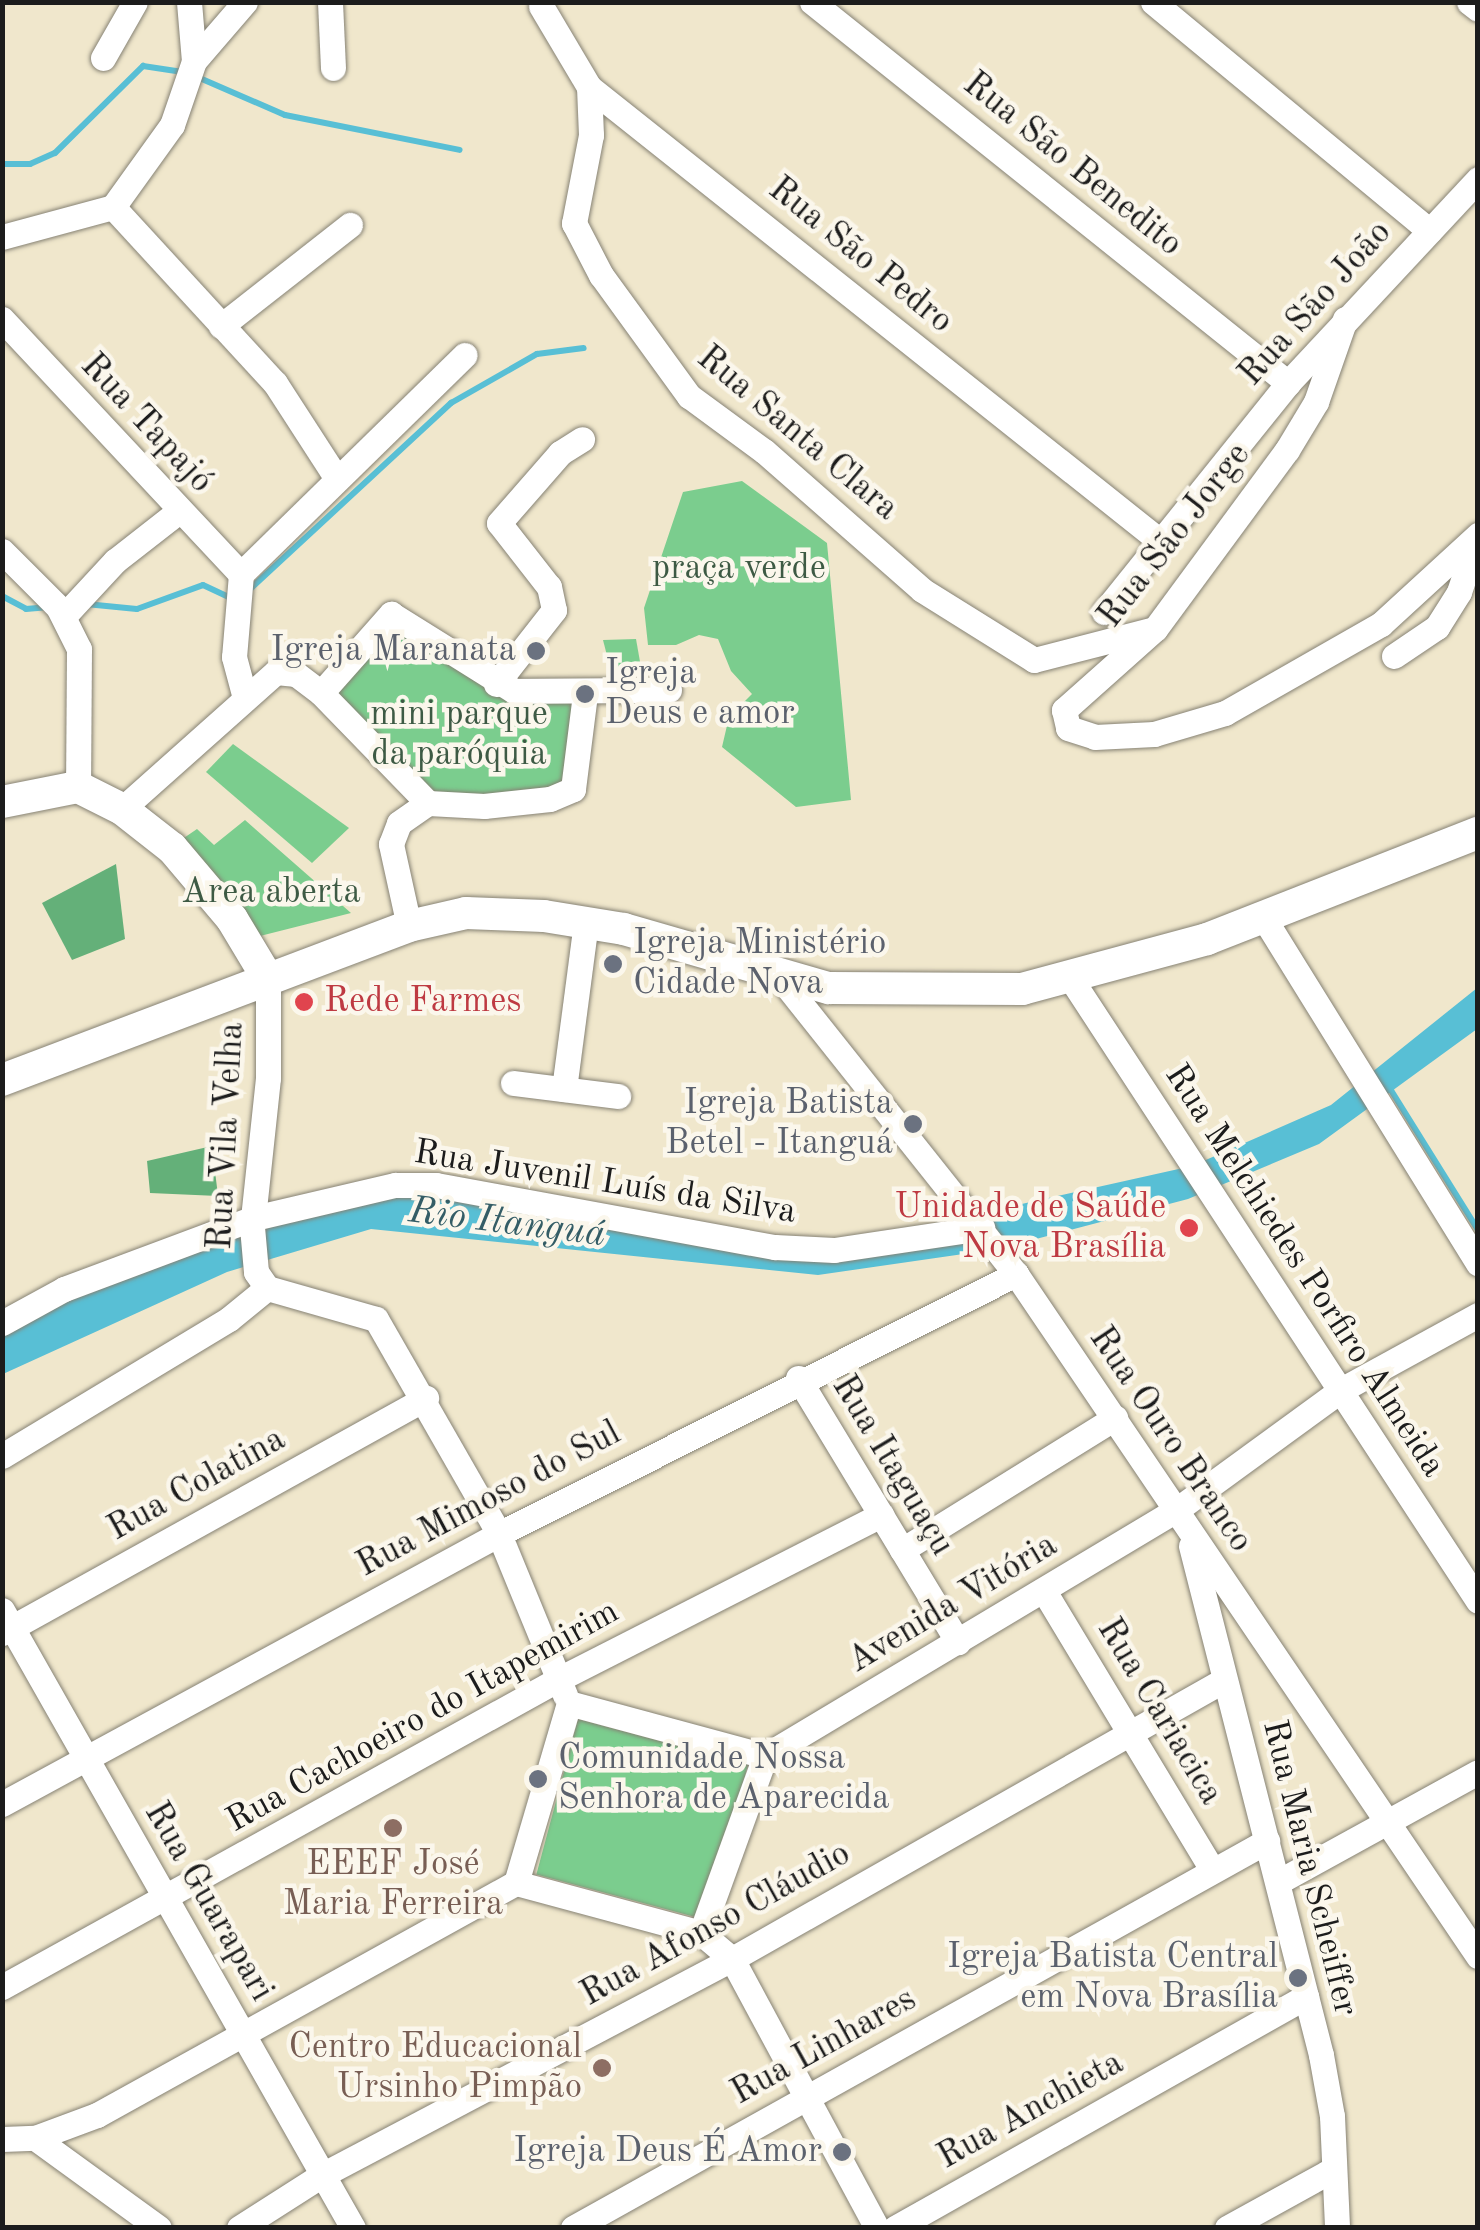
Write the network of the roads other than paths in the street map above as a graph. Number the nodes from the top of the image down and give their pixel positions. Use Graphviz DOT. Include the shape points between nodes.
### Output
graph roads {
  1 [pos="134,2"];
  2 [pos="189,2"];
  3 [pos="245,2"];
  4 [pos="330,2"];
  5 [pos="812,2"];
  6 [pos="1152,2"];
  7 [pos="1469,2"];
  8 [pos="536,4"];
  9 [pos="1478,9"];
  10 [pos="103,58"];
  11 [pos="194,61"];
  12 [pos="333,68"];
  13 [pos="588,87"];
  14 [pos="1478,178"];
  15 [pos="112,207"];
  16 [pos="350,225"];
  17 [pos="1430,231"];
  18 [pos="2,237"];
  19 [pos="1345,319"];
  20 [pos="2,320"];
  21 [pos="221,326"];
  22 [pos="464,354"];
  23 [pos="1288,383"];
  24 [pos="582,439"];
  25 [pos="337,479"];
  26 [pos="179,512"];
  27 [pos="1478,536"];
  28 [pos="1160,541"];
  29 [pos="2,551"];
  30 [pos="241,574"];
  31 [pos="1104,612"];
  32 [pos="64,616"];
  33 [pos="1155,629"];
  34 [pos="1394,656"];
  35 [pos="496,684"];
  36 [pos="669,690"];
  37 [pos="321,692"];
  38 [pos="585,694"];
  39 [pos="245,698"];
  40 [pos="78,787"];
  41 [pos="2,802"];
  42 [pos="428,803"];
  43 [pos="122,809"];
  44 [pos="1478,834"];
  45 [pos="1262,915"];
  46 [pos="586,923"];
  47 [pos="409,926"];
  48 [pos="268,979"];
  49 [pos="1071,979"];
  50 [pos="782,980"];
  51 [pos="2,1080"];
  52 [pos="513,1083"];
  53 [pos="564,1089"];
  54 [pos="618,1096"];
  55 [pos="253,1223"];
  56 [pos="982,1228"];
  57 [pos="1478,1263"];
  58 [pos="1016,1274"];
  59 [pos="268,1288"];
  60 [pos="1478,1314"];
  61 [pos="2,1323"];
  62 [pos="798,1378"];
  63 [pos="1341,1390"];
  64 [pos="426,1398"];
  65 [pos="1115,1418"];
  66 [pos="2,1456"];
  67 [pos="881,1515"];
  68 [pos="1181,1521"];
  69 [pos="499,1534"];
  70 [pos="902,1550"];
  71 [pos="1044,1591"];
  72 [pos="1478,1601"];
  73 [pos="6,1624"];
  74 [pos="958,1642"];
  75 [pos="1224,1680"];
  76 [pos="563,1692"];
  77 [pos="1132,1732"];
  78 [pos="766,1756"];
  79 [pos="86,1758"];
  80 [pos="1478,1772"];
  81 [pos="2,1804"];
  82 [pos="1393,1822"];
  83 [pos="1267,1841"];
  84 [pos="1212,1869"];
  85 [pos="516,1882"];
  86 [pos="1278,1882"];
  87 [pos="166,1899"];
  88 [pos="701,1933"];
  89 [pos="1478,1956"];
  90 [pos="732,1960"];
  91 [pos="2,1987"];
  92 [pos="1306,1996"];
  93 [pos="243,2034"];
  94 [pos="806,2097"];
  95 [pos="35,2138"];
  96 [pos="2,2139"];
  97 [pos="1334,2169"];
  98 [pos="322,2175"];
  99 [pos="144,2224"];
  100 [pos="239,2228"];
  101 [pos="353,2228"];
  102 [pos="573,2228"];
  103 [pos="877,2228"];
  104 [pos="895,2228"];
  105 [pos="1227,2228"];
  106 [pos="1336,2228"];
  1 -- 10 [label="street"];
  2 -- 11 [label="street"];
  3 -- 11 [label="street"];
  4 -- 12 [label="street"];
  5 -- 23 [label="street, Rua São Benedito"];
  6 -- 17 [label="street, Rua São João"];
  7 -- 9 [label="street"];
  8 -- 13 [label="street, Rua São Pedro"];
  11 -- 15 [label="street" via="172,125"];
  13 -- 28 [label="street, Rua São Pedro"];
  13 -- 33 [label="street, Rua Santa Clara" via="591,135 574,224 601,274 688,396 764,451 922,590 1034,660"];
  14 -- 17 [label="street, Rua São João"];
  15 -- 18 [label="street"];
  15 -- 21 [label="street"];
  16 -- 21 [label="street"];
  17 -- 19 [label="street, Rua São João"];
  19 -- 23 [label="street, Rua São João"];
  19 -- 33 [label="street, Rua São Jorge" via="1316,402 1287,450"];
  20 -- 26 [label="street, Rua Tapajó"];
  21 -- 25 [label="street" via="275,383"];
  22 -- 25 [label="street"];
  23 -- 28 [label="street, Rua São João"];
  24 -- 35 [label="street" via="560,453 500,524 549,587 554,610"];
  25 -- 30 [label="street"];
  26 -- 30 [label="street, Rua Tapajó"];
  26 -- 32 [label="street" via="115,562"];
  27 -- 33 [label="street, Rua São Jorge" via="1381,624 1226,713 1154,734 1095,737 1068,728 1064,710"];
  27 -- 34 [label="street" via="1460,592 1437,627"];
  28 -- 31 [label="street, Rua São João"];
  29 -- 32 [label="street"];
  30 -- 39 [label="street" via="234,658"];
  32 -- 40 [label="street" via="83,672"];
  35 -- 37 [label="street" via="391,614"];
  35 -- 38 [label="street"];
  36 -- 38 [label="street"];
  37 -- 39 [label="street" via="296,674 276,672"];
  37 -- 42 [label="street"];
  38 -- 42 [label="street" via="573,789 550,799 484,806"];
  39 -- 43 [label="street"];
  40 -- 41 [label="street"];
  40 -- 43 [label="street"];
  42 -- 47 [label="street" via="399,823 391,844"];
  43 -- 48 [label="street" via="172,848 232,918"];
  44 -- 45 [label="street"];
  45 -- 49 [label="street"];
  45 -- 57 [label="street"];
  46 -- 47 [label="street" via="466,913"];
  46 -- 50 [label="street"];
  46 -- 53 [label="street"];
  47 -- 48 [label="street"];
  48 -- 51 [label="street"];
  48 -- 55 [label="street, Rua Vila Velha" via="268,1078"];
  49 -- 50 [label="street" via="1022,989 908,992"];
  49 -- 63 [label="street, Rua Melchiedes Porfiro Almeida"];
  50 -- 56 [label="street, Rua Ouro Branco"];
  52 -- 53 [label="street"];
  53 -- 54 [label="street"];
  55 -- 56 [label="street, Rua Juvenil Luís da Silva" via="350,1192 436,1185 775,1248 834,1250"];
  55 -- 59 [label="street, Rua Vila Velha" via="252,1254"];
  55 -- 61 [label="street, Rua Juvenil Luís da Silva" via="64,1289"];
  56 -- 58 [label="street, Rua Ouro Branco"];
  58 -- 62 [label="street, Rua Mimoso do Sul"];
  58 -- 65 [label="street, Rua Ouro Branco"];
  59 -- 64 [label="street, Rua Vila Velha" via="376,1319"];
  59 -- 66 [label="street" via="229,1319"];
  60 -- 63 [label="street, Avenida Vitória"];
  62 -- 67 [label="street, Rua Itaguaçu"];
  62 -- 69 [label="street, Rua Mimoso do Sul"];
  63 -- 68 [label="street, Avenida Vitória"];
  63 -- 72 [label="street, Rua Melchiedes Porfiro Almeida"];
  64 -- 69 [label="street, Rua Vila Velha"];
  64 -- 73 [label="street, Rua Colatina"];
  65 -- 68 [label="street, Rua Ouro Branco"];
  65 -- 70 [label="street"];
  67 -- 70 [label="street, Rua Itaguaçu"];
  67 -- 76 [label="street, Rua Cachoeiro do Itapemirim"];
  68 -- 71 [label="street, Avenida Vitória"];
  68 -- 75 [label="street, Rua Maria Scheiffer"];
  68 -- 82 [label="street, Rua Ouro Branco"];
  69 -- 76 [label="street, Rua Vila Velha"];
  69 -- 79 [label="street, Rua Mimoso do Sul"];
  70 -- 74 [label="street, Rua Itaguaçu"];
  71 -- 74 [label="street, Avenida Vitória"];
  71 -- 77 [label="street, Rua Cariacica"];
  73 -- 79 [label="street, Rua Guarapari"];
  74 -- 78 [label="street, Avenida Vitória"];
  75 -- 77 [label="street, Rua Afonso Cláudio"];
  75 -- 83 [label="street, Rua Maria Scheiffer"];
  76 -- 78 [label="street"];
  76 -- 85 [label="street"];
  76 -- 87 [label="street, Rua Cachoeiro do Itapemirim"];
  77 -- 84 [label="street, Rua Cariacica"];
  77 -- 90 [label="street, Rua Afonso Cláudio"];
  78 -- 88 [label="street"];
  79 -- 81 [label="street, Rua Mimoso do Sul"];
  79 -- 87 [label="street, Rua Guarapari"];
  80 -- 82 [label="street"];
  82 -- 86 [label="street"];
  82 -- 89 [label="street, Rua Ouro Branco"];
  83 -- 84 [label="street, Rua Linhares"];
  83 -- 86 [label="street, Rua Maria Scheiffer"];
  84 -- 94 [label="street, Rua Linhares"];
  85 -- 88 [label="street"];
  85 -- 93 [label="street"];
  86 -- 92 [label="street, Rua Maria Scheiffer"];
  87 -- 91 [label="street, Rua Cachoeiro do Itapemirim"];
  87 -- 93 [label="street, Rua Guarapari"];
  88 -- 90 [label="street"];
  90 -- 94 [label="street"];
  90 -- 98 [label="street, Rua Afonso Cláudio"];
  92 -- 97 [label="street, Rua Maria Scheiffer" via="1332,2116"];
  92 -- 104 [label="street, Rua Anchieta"];
  93 -- 95 [label="street" via="98,2115"];
  93 -- 98 [label="street, Rua Guarapari"];
  94 -- 102 [label="street, Rua Linhares"];
  94 -- 103 [label="street"];
  95 -- 96 [label="street"];
  95 -- 99 [label="street"];
  97 -- 105 [label="street"];
  97 -- 106 [label="street, Rua Maria Scheiffer"];
  98 -- 100 [label="street, Rua Afonso Cláudio"];
  98 -- 101 [label="street, Rua Guarapari"];
}
